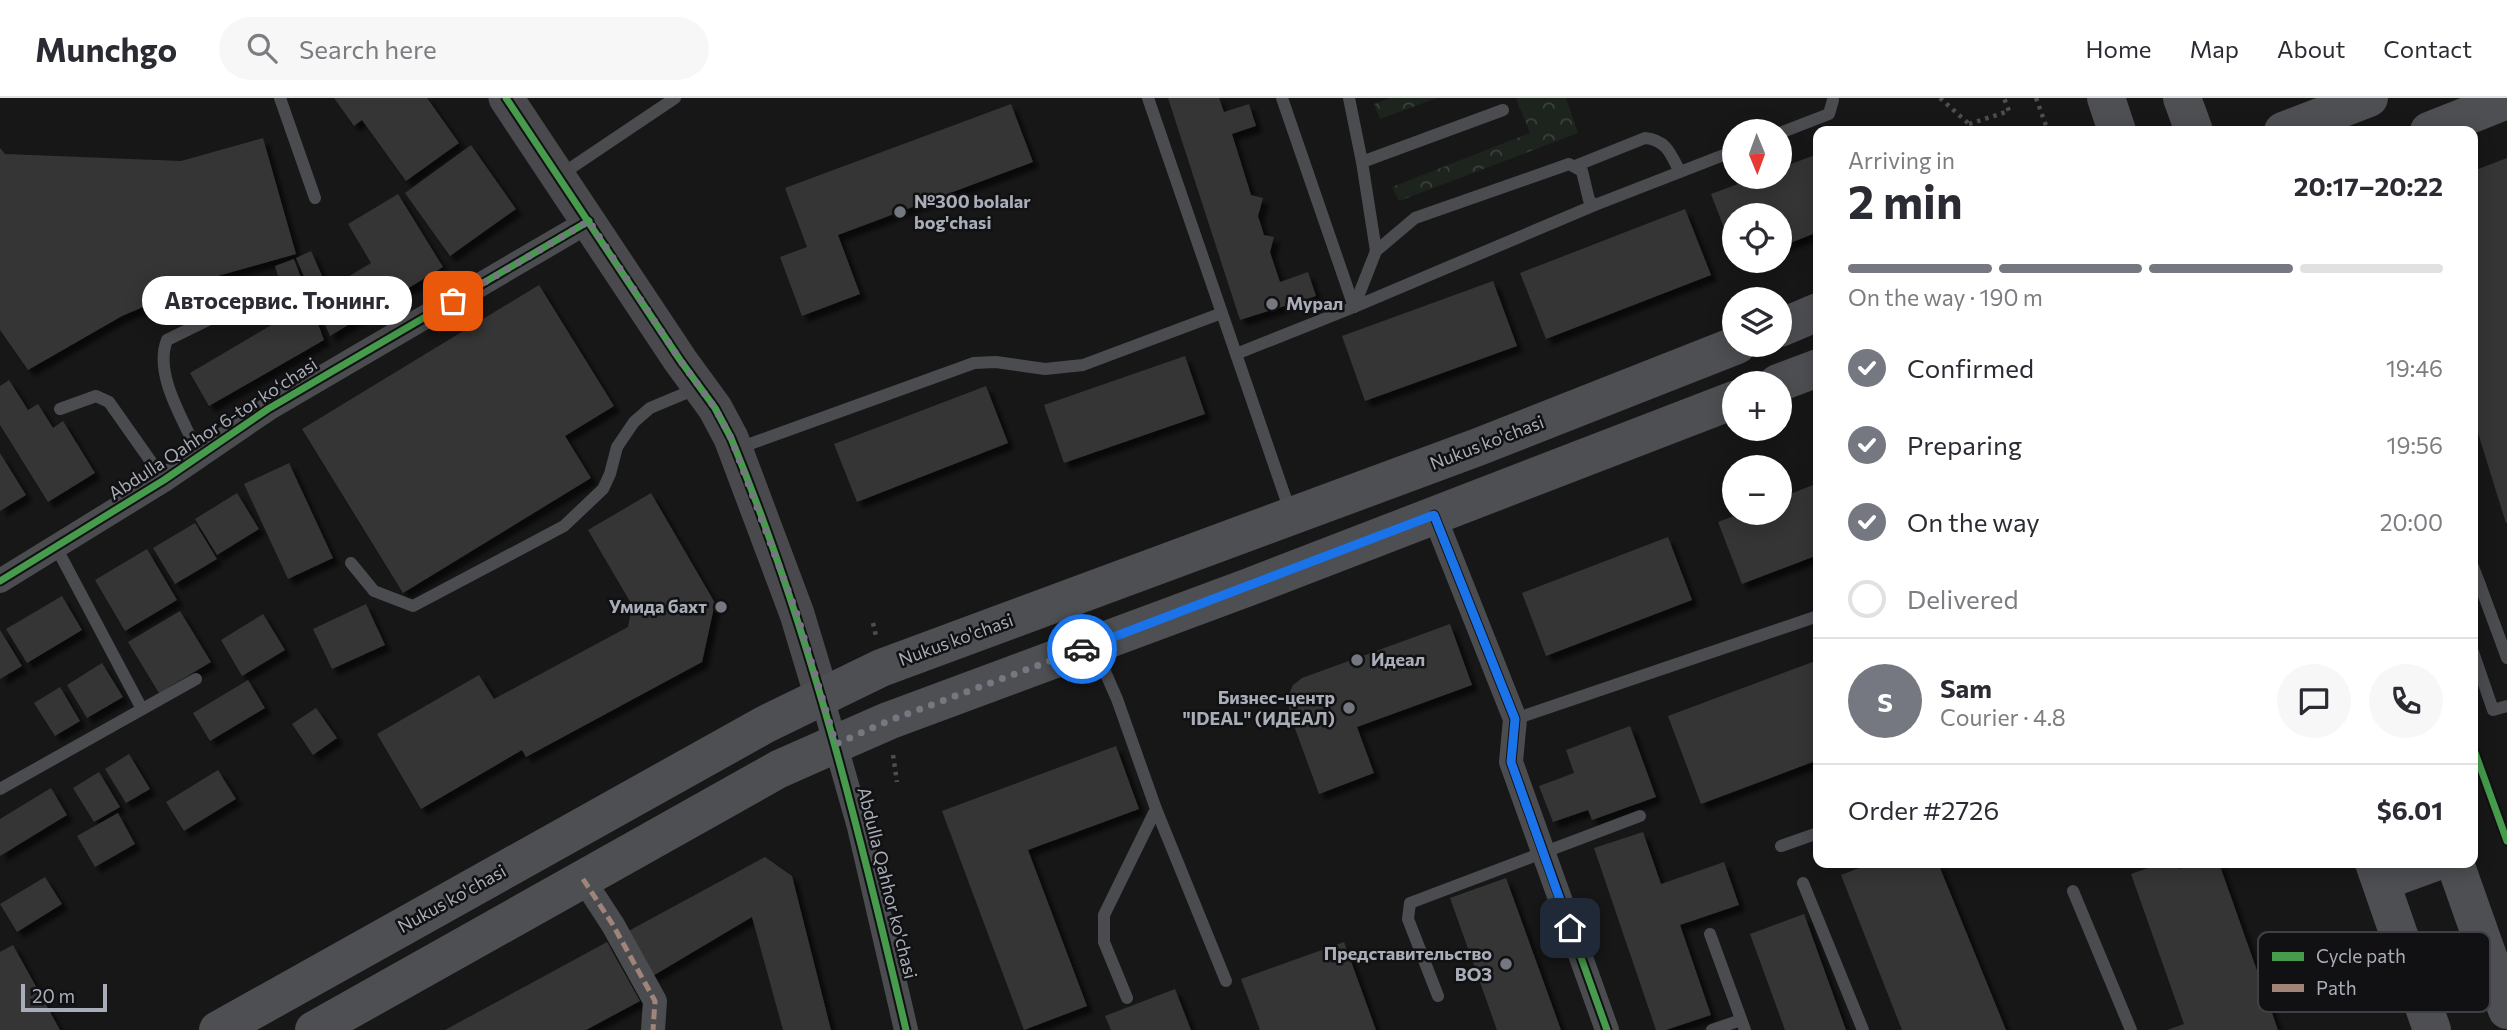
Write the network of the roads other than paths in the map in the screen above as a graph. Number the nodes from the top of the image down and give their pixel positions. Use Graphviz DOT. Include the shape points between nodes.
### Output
graph roads {
  1 [pos="280,98"];
  2 [pos="506,98"];
  3 [pos="675,98"];
  4 [pos="1148,98"];
  5 [pos="1282,98"];
  6 [pos="1349,98"];
  7 [pos="2106,98"];
  8 [pos="2182,98"];
  9 [pos="2369,98"];
  10 [pos="1833,100"];
  11 [pos="2507,100"];
  12 [pos="1503,110"];
  13 [pos="2116,126"];
  14 [pos="2192,126"];
  15 [pos="2296,126"];
  16 [pos="2442,126"];
  17 [pos="1792,128"];
  18 [pos="1722,156"];
  19 [pos="1362,162"];
  20 [pos="1575,166"];
  21 [pos="1679,172"];
  22 [pos="559,177"];
  23 [pos="314,198"];
  24 [pos="1595,205"];
  25 [pos="589,221"];
  26 [pos="1376,251"];
  27 [pos="263,293"];
  28 [pos="1354,307"];
  29 [pos="1222,313"];
  30 [pos="1813,314"];
  31 [pos="1792,323"];
  32 [pos="1722,351"];
  33 [pos="1236,354"];
  34 [pos="1813,370"];
  35 [pos="1792,378"];
  36 [pos="700,387"];
  37 [pos="1722,405"];
  38 [pos="60,409"];
  39 [pos="736,449"];
  40 [pos="199,456"];
  41 [pos="164,480"];
  42 [pos="1434,515"];
  43 [pos="1292,516"];
  44 [pos="56,547"];
  45 [pos="351,563"];
  46 [pos="0,581"];
  47 [pos="2478,592"];
  48 [pos="1813,619"];
  49 [pos="1094,645"];
  50 [pos="2507,658"];
  51 [pos="2478,666"];
  52 [pos="196,679"];
  53 [pos="822,697"];
  54 [pos="2507,706"];
  55 [pos="142,709"];
  56 [pos="1515,719"];
  57 [pos="836,744"];
  58 [pos="0,789"];
  59 [pos="1156,809"];
  60 [pos="1640,816"];
  61 [pos="1813,834"];
  62 [pos="1781,846"];
  63 [pos="1543,851"];
  64 [pos="2402,868"];
  65 [pos="2457,868"];
  66 [pos="2377,872"];
  67 [pos="583,879"];
  68 [pos="1803,883"];
  69 [pos="2073,891"];
  70 [pos="2396,932"];
  71 [pos="2479,932"];
  72 [pos="1710,934"];
  73 [pos="2490,962"];
  74 [pos="1226,981"];
  75 [pos="1438,996"];
  76 [pos="1126,998"];
  77 [pos="2507,1010"];
  78 [pos="1743,1025"];
  79 [pos="218,1030"];
  80 [pos="314,1030"];
  81 [pos="653,1030"];
  82 [pos="906,1030"];
  83 [pos="1607,1030"];
  84 [pos="1712,1030"];
  85 [pos="1863,1030"];
  86 [pos="2131,1030"];
  1 -- 23 [label="lane"];
  2 -- 22 [label="street"];
  3 -- 22 [label="lane"];
  4 -- 29 [label="lane"];
  5 -- 28 [label="lane"];
  6 -- 19 [label="lane"];
  7 -- 13 [label="main road"];
  8 -- 14 [label="main road"];
  9 -- 15 [label="main road"];
  10 -- 17 [label="lane" via="1829,114"];
  11 -- 16 [label="main road"];
  12 -- 19 [label="lane"];
  18 -- 21 [label="lane"];
  19 -- 26 [label="lane"];
  20 -- 21 [label="lane" via="1645,138 1668,147"];
  20 -- 24 [label="lane" via="1582,171 1589,200"];
  20 -- 26 [label="lane" via="1569,164 1415,218"];
  21 -- 24 [label="lane"];
  22 -- 25 [label="street"];
  24 -- 28 [label="lane"];
  25 -- 36 [label="street"];
  25 -- 40 [label="street, Abdulla Qahhor 6-tor koʻchasi" via="268,409"];
  26 -- 28 [label="lane"];
  27 -- 40 [label="lane" via="166,340 161,355 168,383"];
  28 -- 33 [label="lane"];
  29 -- 33 [label="lane"];
  29 -- 39 [label="lane" via="1083,365 1045,369 974,363"];
  30 -- 31 [label="main road"];
  32 -- 43 [label="main road, Nukus ko'chasi"];
  33 -- 43 [label="lane"];
  34 -- 35 [label="main road"];
  36 -- 39 [label="street"];
  36 -- 45 [label="lane" via="650,408 634,422 617,447 603,489 564,526 413,606 374,591"];
  37 -- 42 [label="main road"];
  38 -- 41 [label="lane" via="96,396 109,402"];
  39 -- 53 [label="street" via="797,614"];
  40 -- 41 [label="street, Abdulla Qahhor 6-tor koʻchasi"];
  41 -- 44 [label="street, Abdulla Qahhor 6-tor koʻchasi"];
  42 -- 49 [label="main road"];
  42 -- 56 [label="street"];
  43 -- 53 [label="main road, Nukus ko'chasi" via="900,660"];
  44 -- 46 [label="street, Abdulla Qahhor 6-tor koʻchasi"];
  44 -- 55 [label="lane"];
  47 -- 50 [label="lane"];
  48 -- 56 [label="lane"];
  49 -- 57 [label="main road"];
  49 -- 59 [label="lane"];
  51 -- 54 [label="lane" via="2493,710"];
  52 -- 55 [label="lane"];
  53 -- 57 [label="street, Abdulla Qahhor ko'chasi"];
  53 -- 79 [label="main road, Nukus ko'chasi"];
  55 -- 58 [label="lane"];
  56 -- 63 [label="street" via="1511,762"];
  57 -- 67 [label="main road" via="779,769"];
  57 -- 82 [label="street, Abdulla Qahhor ko'chasi"];
  59 -- 74 [label="lane"];
  59 -- 76 [label="lane" via="1104,915 1104,942"];
  60 -- 63 [label="lane"];
  61 -- 62 [label="lane"];
  63 -- 75 [label="lane" via="1410,903 1408,919"];
  63 -- 83 [label="street"];
  64 -- 66 [label="main road"];
  65 -- 71 [label="main road"];
  66 -- 70 [label="main road"];
  67 -- 80 [label="main road"];
  67 -- 81 [label="street" via="655,1001"];
  68 -- 85 [label="lane"];
  69 -- 86 [label="lane"];
  72 -- 78 [label="lane"];
  73 -- 77 [label="main road"];
  78 -- 84 [label="lane"];
}
